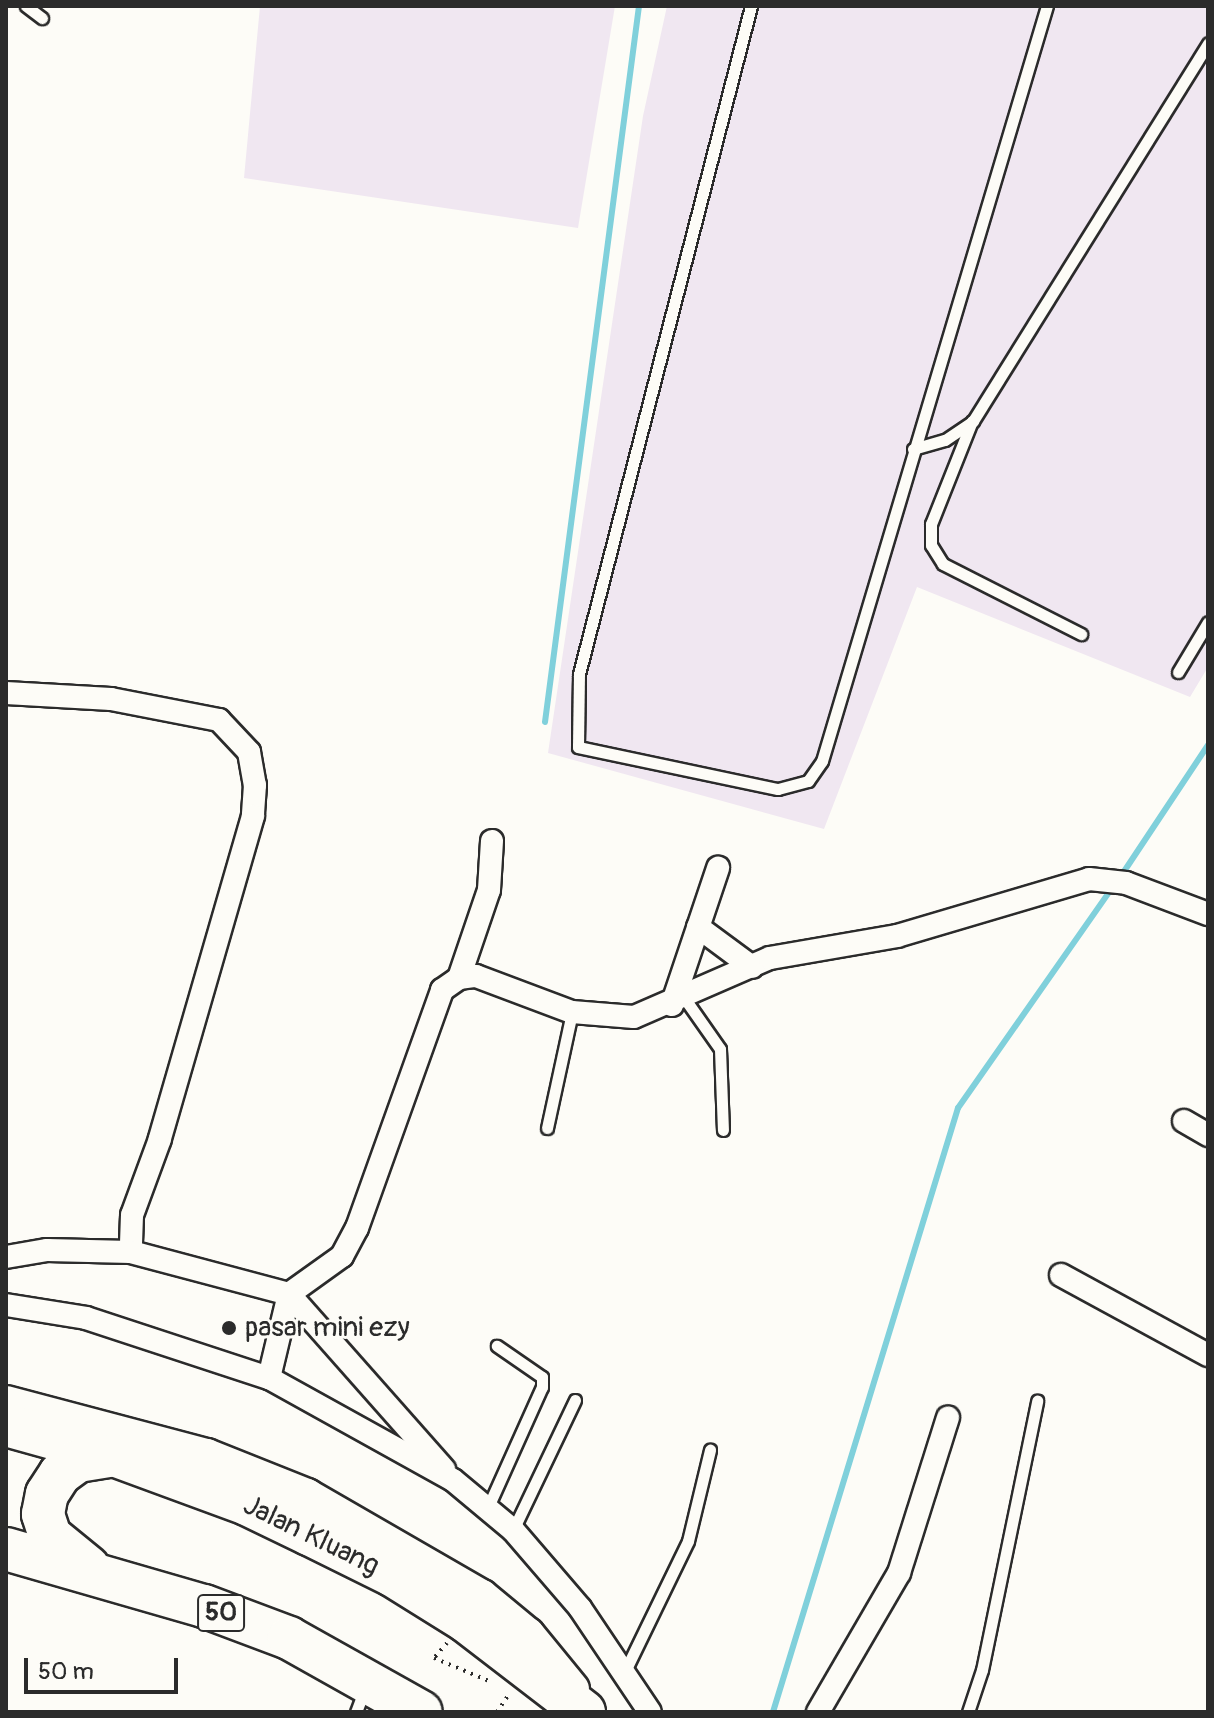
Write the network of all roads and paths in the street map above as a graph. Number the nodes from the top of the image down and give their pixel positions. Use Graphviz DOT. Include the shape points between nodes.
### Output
graph roads {
  1 [pos="26,6"];
  2 [pos="751,6"];
  3 [pos="1047,6"];
  4 [pos="42,18"];
  5 [pos="1208,43"];
  6 [pos="973,421"];
  7 [pos="913,449"];
  8 [pos="1208,622"];
  9 [pos="1081,634"];
  10 [pos="1178,672"];
  11 [pos="6,693"];
  12 [pos="492,841"];
  13 [pos="718,868"];
  14 [pos="1208,914"];
  15 [pos="698,927"];
  16 [pos="752,967"];
  17 [pos="459,978"];
  18 [pos="678,1002"];
  19 [pos="572,1012"];
  20 [pos="1184,1121"];
  21 [pos="547,1128"];
  22 [pos="723,1130"];
  23 [pos="1208,1135"];
  24 [pos="131,1252"];
  25 [pos="6,1257"];
  26 [pos="1061,1275"];
  27 [pos="289,1294"];
  28 [pos="6,1305"];
  29 [pos="497,1346"];
  30 [pos="1208,1355"];
  31 [pos="269,1378"];
  32 [pos="575,1400"];
  33 [pos="1037,1401"];
  34 [pos="6,1402"];
  35 [pos="948,1418"];
  36 [pos="6,1425"];
  37 [pos="710,1450"];
  38 [pos="114,1455"];
  39 [pos="453,1480"];
  40 [pos="488,1507"];
  41 [pos="513,1530"];
  42 [pos="6,1549"];
  43 [pos="96,1573"];
  44 [pos="625,1671"];
  45 [pos="511,1690"];
  46 [pos="363,1696"];
  47 [pos="421,1712"];
  48 [pos="497,1712"];
  49 [pos="584,1712"];
  50 [pos="592,1712"];
  51 [pos="650,1712"];
  52 [pos="818,1712"];
  53 [pos="968,1712"];
  1 -- 4 [label="lane"];
  2 -- 7 [label="lane" via="579,674 578,747 778,789 808,781 822,761"];
  3 -- 7 [label="lane"];
  5 -- 6 [label="lane"];
  6 -- 7 [label="lane" via="945,440"];
  6 -- 9 [label="lane" via="931,524 931,545 943,564"];
  8 -- 10 [label="lane"];
  11 -- 24 [label="street" via="111,699 219,720 249,752 253,816 160,1139 132,1215"];
  12 -- 17 [label="street" via="489,890"];
  13 -- 15 [label="street"];
  14 -- 16 [label="street" via="1115,882 1089,879 897,936 770,958"];
  15 -- 16 [label="street"];
  15 -- 18 [label="street"];
  16 -- 18 [label="street"];
  17 -- 19 [label="street" via="476,976"];
  17 -- 27 [label="street" via="442,990 357,1228 342,1256"];
  18 -- 19 [label="street" via="634,1017"];
  18 -- 22 [label="lane" via="720,1049"];
  19 -- 21 [label="lane"];
  20 -- 23 [label="street"];
  24 -- 25 [label="street" via="47,1250"];
  24 -- 27 [label="street"];
  26 -- 30 [label="street"];
  27 -- 31 [label="street"];
  27 -- 39 [label="street"];
  28 -- 31 [label="street" via="86,1318"];
  29 -- 40 [label="lane" via="542,1377 542,1387"];
  31 -- 39 [label="street"];
  32 -- 41 [label="lane"];
  33 -- 53 [label="lane" via="982,1670"];
  34 -- 50 [label="main road" via="207,1455 355,1520 482,1596 528,1634"];
  35 -- 52 [label="street" via="899,1573"];
  36 -- 38 [label="highway, Jalan Kluang"];
  37 -- 44 [label="lane" via="688,1541"];
  38 -- 43 [label="highway" via="78,1461 60,1474 43,1514 50,1536"];
  38 -- 49 [label="highway, Jalan Kluang" via="247,1504 392,1575 466,1621"];
  39 -- 40 [label="street"];
  40 -- 41 [label="street"];
  41 -- 44 [label="street"];
  42 -- 43 [label="highway, 50"];
  43 -- 46 [label="highway, 50" via="289,1638"];
  44 -- 51 [label="street"];
  45 -- 48 [label="path"];
  46 -- 47 [label="highway, 50"];
}
